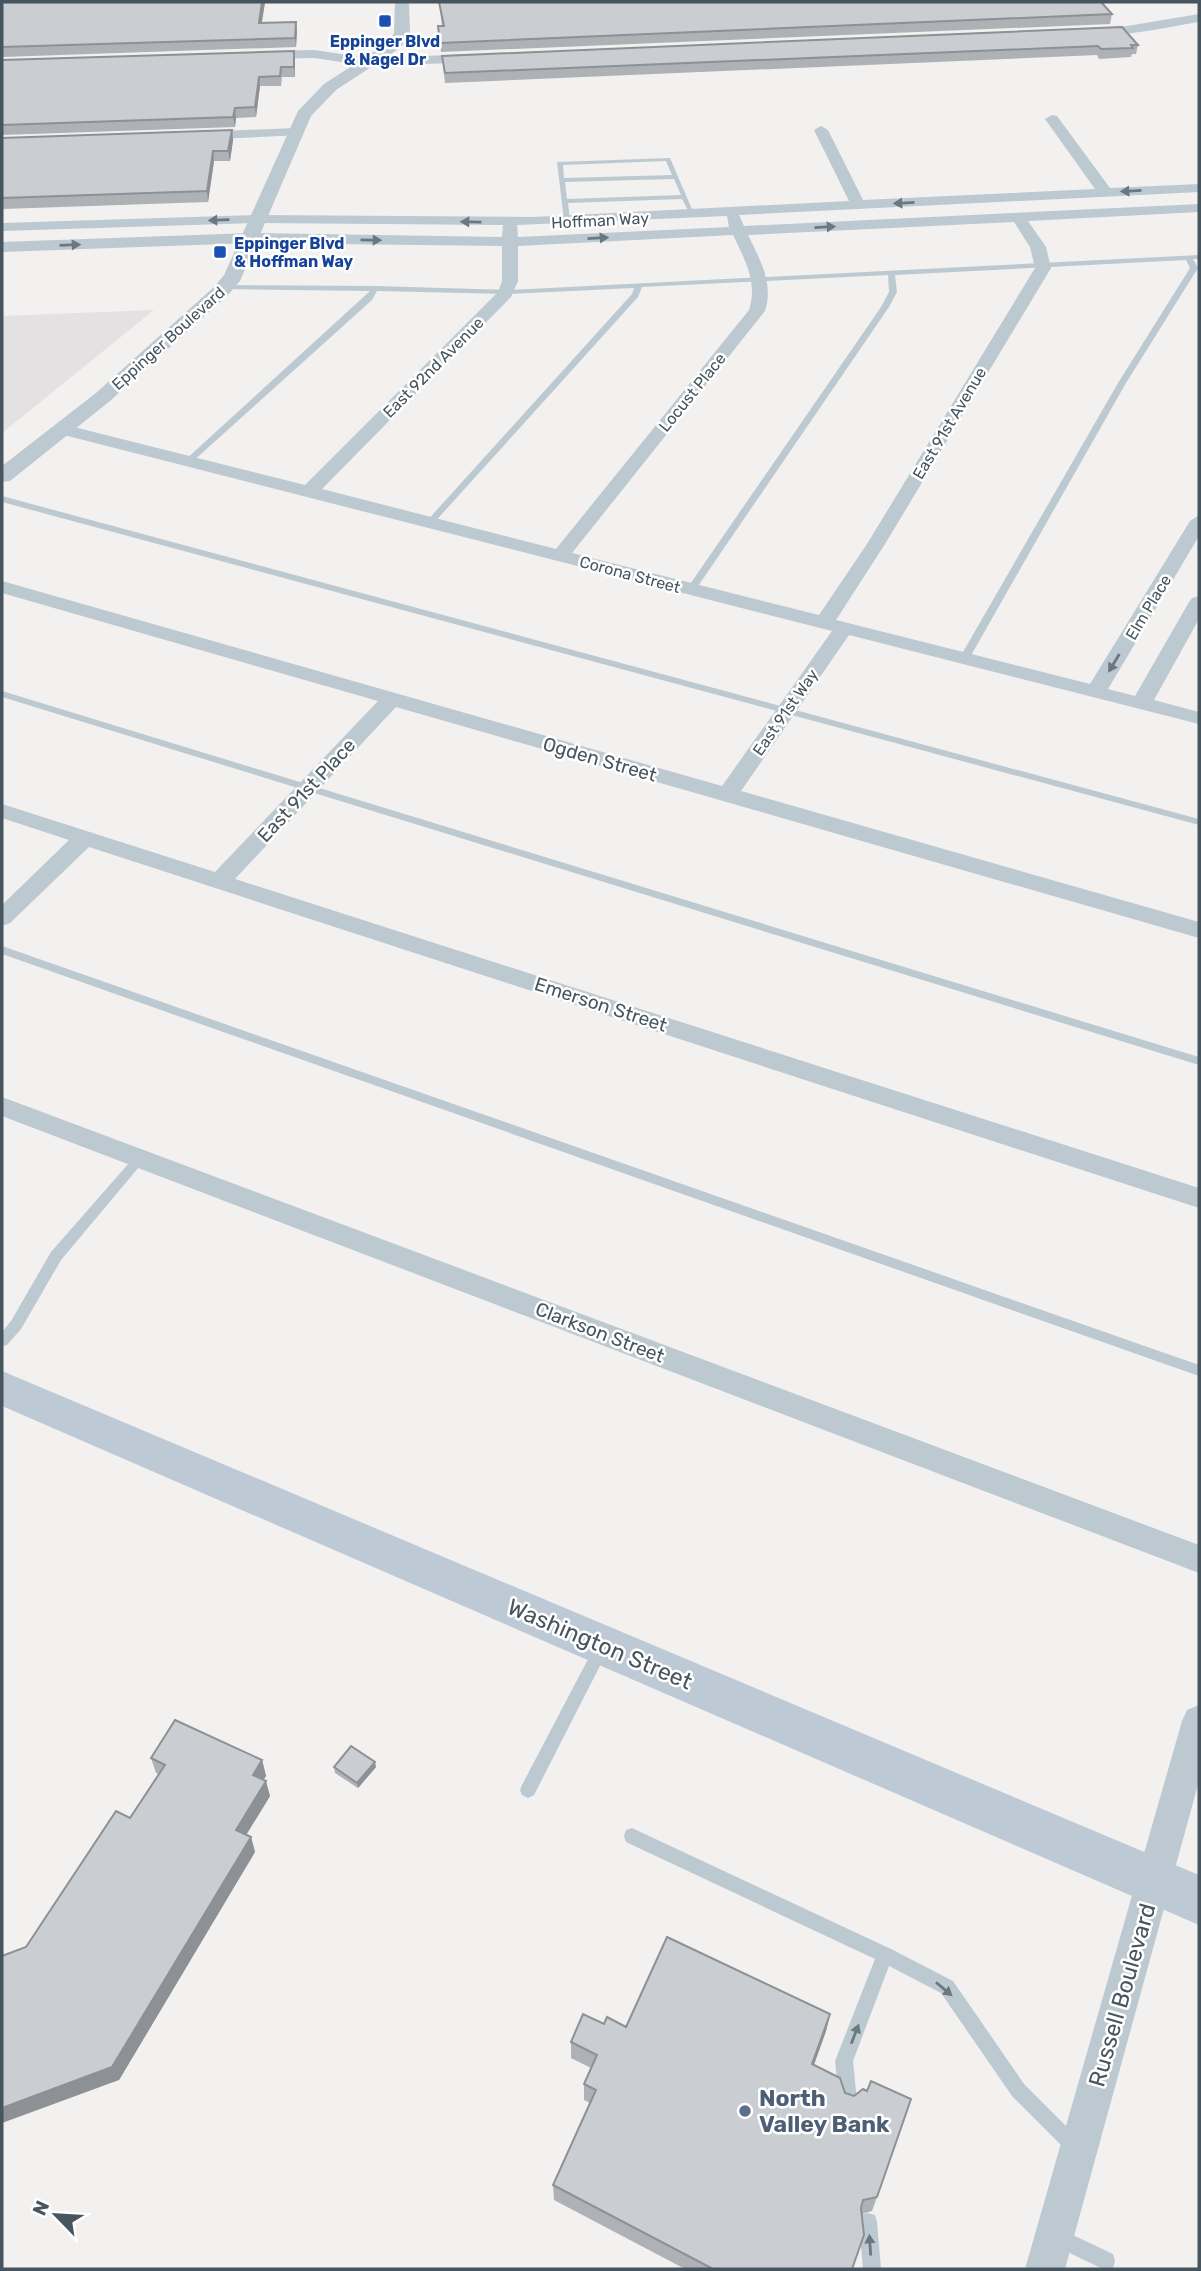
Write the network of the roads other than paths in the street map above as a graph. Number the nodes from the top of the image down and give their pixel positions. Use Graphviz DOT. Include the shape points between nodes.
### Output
graph roads {
  1 [pos="402,2"];
  2 [pos="1199,18"];
  3 [pos="1080,32"];
  4 [pos="239,55"];
  5 [pos="492,58"];
  6 [pos="368,62"];
  7 [pos="1052,118"];
  8 [pos="821,130"];
  9 [pos="296,132"];
  10 [pos="176,136"];
  11 [pos="676,177"];
  12 [pos="562,180"];
  13 [pos="1199,188"];
  14 [pos="1105,192"];
  15 [pos="685,197"];
  16 [pos="565,201"];
  17 [pos="858,205"];
  18 [pos="1199,208"];
  19 [pos="730,212"];
  20 [pos="692,214"];
  21 [pos="1018,218"];
  22 [pos="258,219"];
  23 [pos="567,220"];
  24 [pos="510,222"];
  25 [pos="2,227"];
  26 [pos="737,231"];
  27 [pos="251,238"];
  28 [pos="509,242"];
  29 [pos="2,247"];
  30 [pos="1199,257"];
  31 [pos="1189,258"];
  32 [pos="1043,264"];
  33 [pos="891,273"];
  34 [pos="760,279"];
  35 [pos="225,287"];
  36 [pos="638,287"];
  37 [pos="376,288"];
  38 [pos="507,292"];
  39 [pos="62,429"];
  40 [pos="188,461"];
  41 [pos="2,476"];
  42 [pos="309,492"];
  43 [pos="2,499"];
  44 [pos="1199,521"];
  45 [pos="429,523"];
  46 [pos="560,556"];
  47 [pos="2,587"];
  48 [pos="691,590"];
  49 [pos="1199,602"];
  50 [pos="833,627"];
  51 [pos="964,659"];
  52 [pos="1096,692"];
  53 [pos="2,694"];
  54 [pos="391,700"];
  55 [pos="1142,704"];
  56 [pos="786,710"];
  57 [pos="1199,718"];
  58 [pos="309,787"];
  59 [pos="727,795"];
  60 [pos="2,811"];
  61 [pos="1199,822"];
  62 [pos="85,838"];
  63 [pos="220,881"];
  64 [pos="2,918"];
  65 [pos="1199,930"];
  66 [pos="2,950"];
  67 [pos="1199,1061"];
  68 [pos="2,1106"];
  69 [pos="139,1158"];
  70 [pos="1199,1198"];
  71 [pos="2,1341"];
  72 [pos="1199,1371"];
  73 [pos="2,1388"];
  74 [pos="1199,1559"];
  75 [pos="603,1646"];
  76 [pos="1199,1721"];
  77 [pos="528,1790"];
  78 [pos="632,1836"];
  79 [pos="1154,1881"];
  80 [pos="1199,1900"];
  81 [pos="885,1955"];
  82 [pos="848,2101"];
  83 [pos="1078,2150"];
  84 [pos="868,2222"];
  85 [pos="1050,2252"];
  86 [pos="1106,2260"];
  87 [pos="872,2269"];
  1 -- 6 [label="street, Eppinger Boulevard" via="398,39"];
  2 -- 3 [label="street" via="1128,30"];
  4 -- 6 [label="street" via="314,54"];
  5 -- 6 [label="street"];
  6 -- 9 [label="street, Eppinger Boulevard" via="314,102"];
  7 -- 14 [label="street"];
  8 -- 17 [label="street"];
  9 -- 10 [label="street"];
  9 -- 22 [label="street, Eppinger Boulevard"];
  11 -- 12 [label="lane"];
  11 -- 12 [label="lane" via="668,159 559,163"];
  11 -- 15 [label="lane"];
  12 -- 16 [label="lane"];
  13 -- 14 [label="street, Hoffman Way, one-way"];
  14 -- 17 [label="street, Hoffman Way, one-way"];
  15 -- 16 [label="lane"];
  15 -- 20 [label="lane"];
  16 -- 23 [label="lane"];
  17 -- 19 [label="street, Hoffman Way"];
  18 -- 21 [label="street, Hoffman Way"];
  19 -- 20 [label="street, Hoffman Way"];
  19 -- 26 [label="street"];
  20 -- 23 [label="street, Hoffman Way"];
  26 -- 21 [label="street, Hoffman Way, one-way"];
  21 -- 32 [label="street" via="1038,247"];
  24 -- 22 [label="street, Hoffman Way, one-way"];
  22 -- 25 [label="street, Hoffman Way, one-way"];
  22 -- 27 [label="street, Eppinger Boulevard"];
  23 -- 24 [label="street, Hoffman Way"];
  24 -- 28 [label="street"];
  28 -- 26 [label="street, Hoffman Way, one-way"];
  26 -- 34 [label="street"];
  27 -- 28 [label="street, Hoffman Way, one-way"];
  29 -- 27 [label="street, Hoffman Way, one-way"];
  27 -- 35 [label="street, Eppinger Boulevard"];
  28 -- 38 [label="street"];
  30 -- 31 [label="lane"];
  31 -- 32 [label="lane"];
  31 -- 51 [label="lane" via="1194,268 1122,383"];
  32 -- 33 [label="lane"];
  32 -- 50 [label="street, East 91st Avenue" via="876,544"];
  33 -- 34 [label="lane"];
  33 -- 48 [label="lane" via="893,292 885,307"];
  34 -- 36 [label="lane"];
  34 -- 46 [label="street, Locust Place" via="757,311"];
  35 -- 37 [label="lane"];
  35 -- 39 [label="street, Eppinger Boulevard"];
  36 -- 38 [label="lane"];
  36 -- 45 [label="lane"];
  37 -- 38 [label="lane"];
  37 -- 40 [label="lane"];
  38 -- 42 [label="street, East 92nd Avenue"];
  39 -- 40 [label="street, Corona Street"];
  39 -- 41 [label="street, Eppinger Boulevard"];
  40 -- 42 [label="street, Corona Street"];
  42 -- 45 [label="street, Corona Street"];
  43 -- 56 [label="lane"];
  44 -- 52 [label="street, Elm Place, one-way"];
  45 -- 46 [label="street, Corona Street"];
  46 -- 48 [label="street, Corona Street"];
  47 -- 54 [label="street, Ogden Street"];
  48 -- 50 [label="street, Corona Street"];
  49 -- 55 [label="street"];
  50 -- 51 [label="street, Corona Street"];
  50 -- 56 [label="street, East 91st Way"];
  51 -- 52 [label="street, Corona Street"];
  52 -- 55 [label="street, Corona Street"];
  53 -- 58 [label="lane"];
  54 -- 58 [label="street, East 91st Place"];
  54 -- 59 [label="street, Ogden Street"];
  55 -- 57 [label="street, Corona Street"];
  56 -- 59 [label="street, East 91st Way"];
  56 -- 61 [label="lane"];
  58 -- 63 [label="street, East 91st Place"];
  58 -- 67 [label="lane"];
  59 -- 65 [label="street, Ogden Street"];
  60 -- 62 [label="street, Emerson Street"];
  62 -- 63 [label="street, Emerson Street"];
  62 -- 64 [label="street"];
  63 -- 70 [label="street, Emerson Street"];
  66 -- 72 [label="lane"];
  68 -- 69 [label="street, Clarkson Street"];
  69 -- 71 [label="lane" via="56,1256"];
  69 -- 74 [label="street, Clarkson Street"];
  73 -- 75 [label="main road, Washington Street"];
  75 -- 77 [label="lane"];
  75 -- 79 [label="main road, Washington Street"];
  76 -- 79 [label="street, Russell Boulevard"];
  78 -- 81 [label="lane"];
  79 -- 80 [label="main road, Washington Street"];
  79 -- 83 [label="street, Russell Boulevard"];
  82 -- 81 [label="lane, one-way" via="844,2061"];
  81 -- 83 [label="lane, one-way" via="947,1987 1018,2090"];
  83 -- 85 [label="street, Russell Boulevard"];
  87 -- 84 [label="lane, one-way"];
  85 -- 86 [label="lane"];
}
